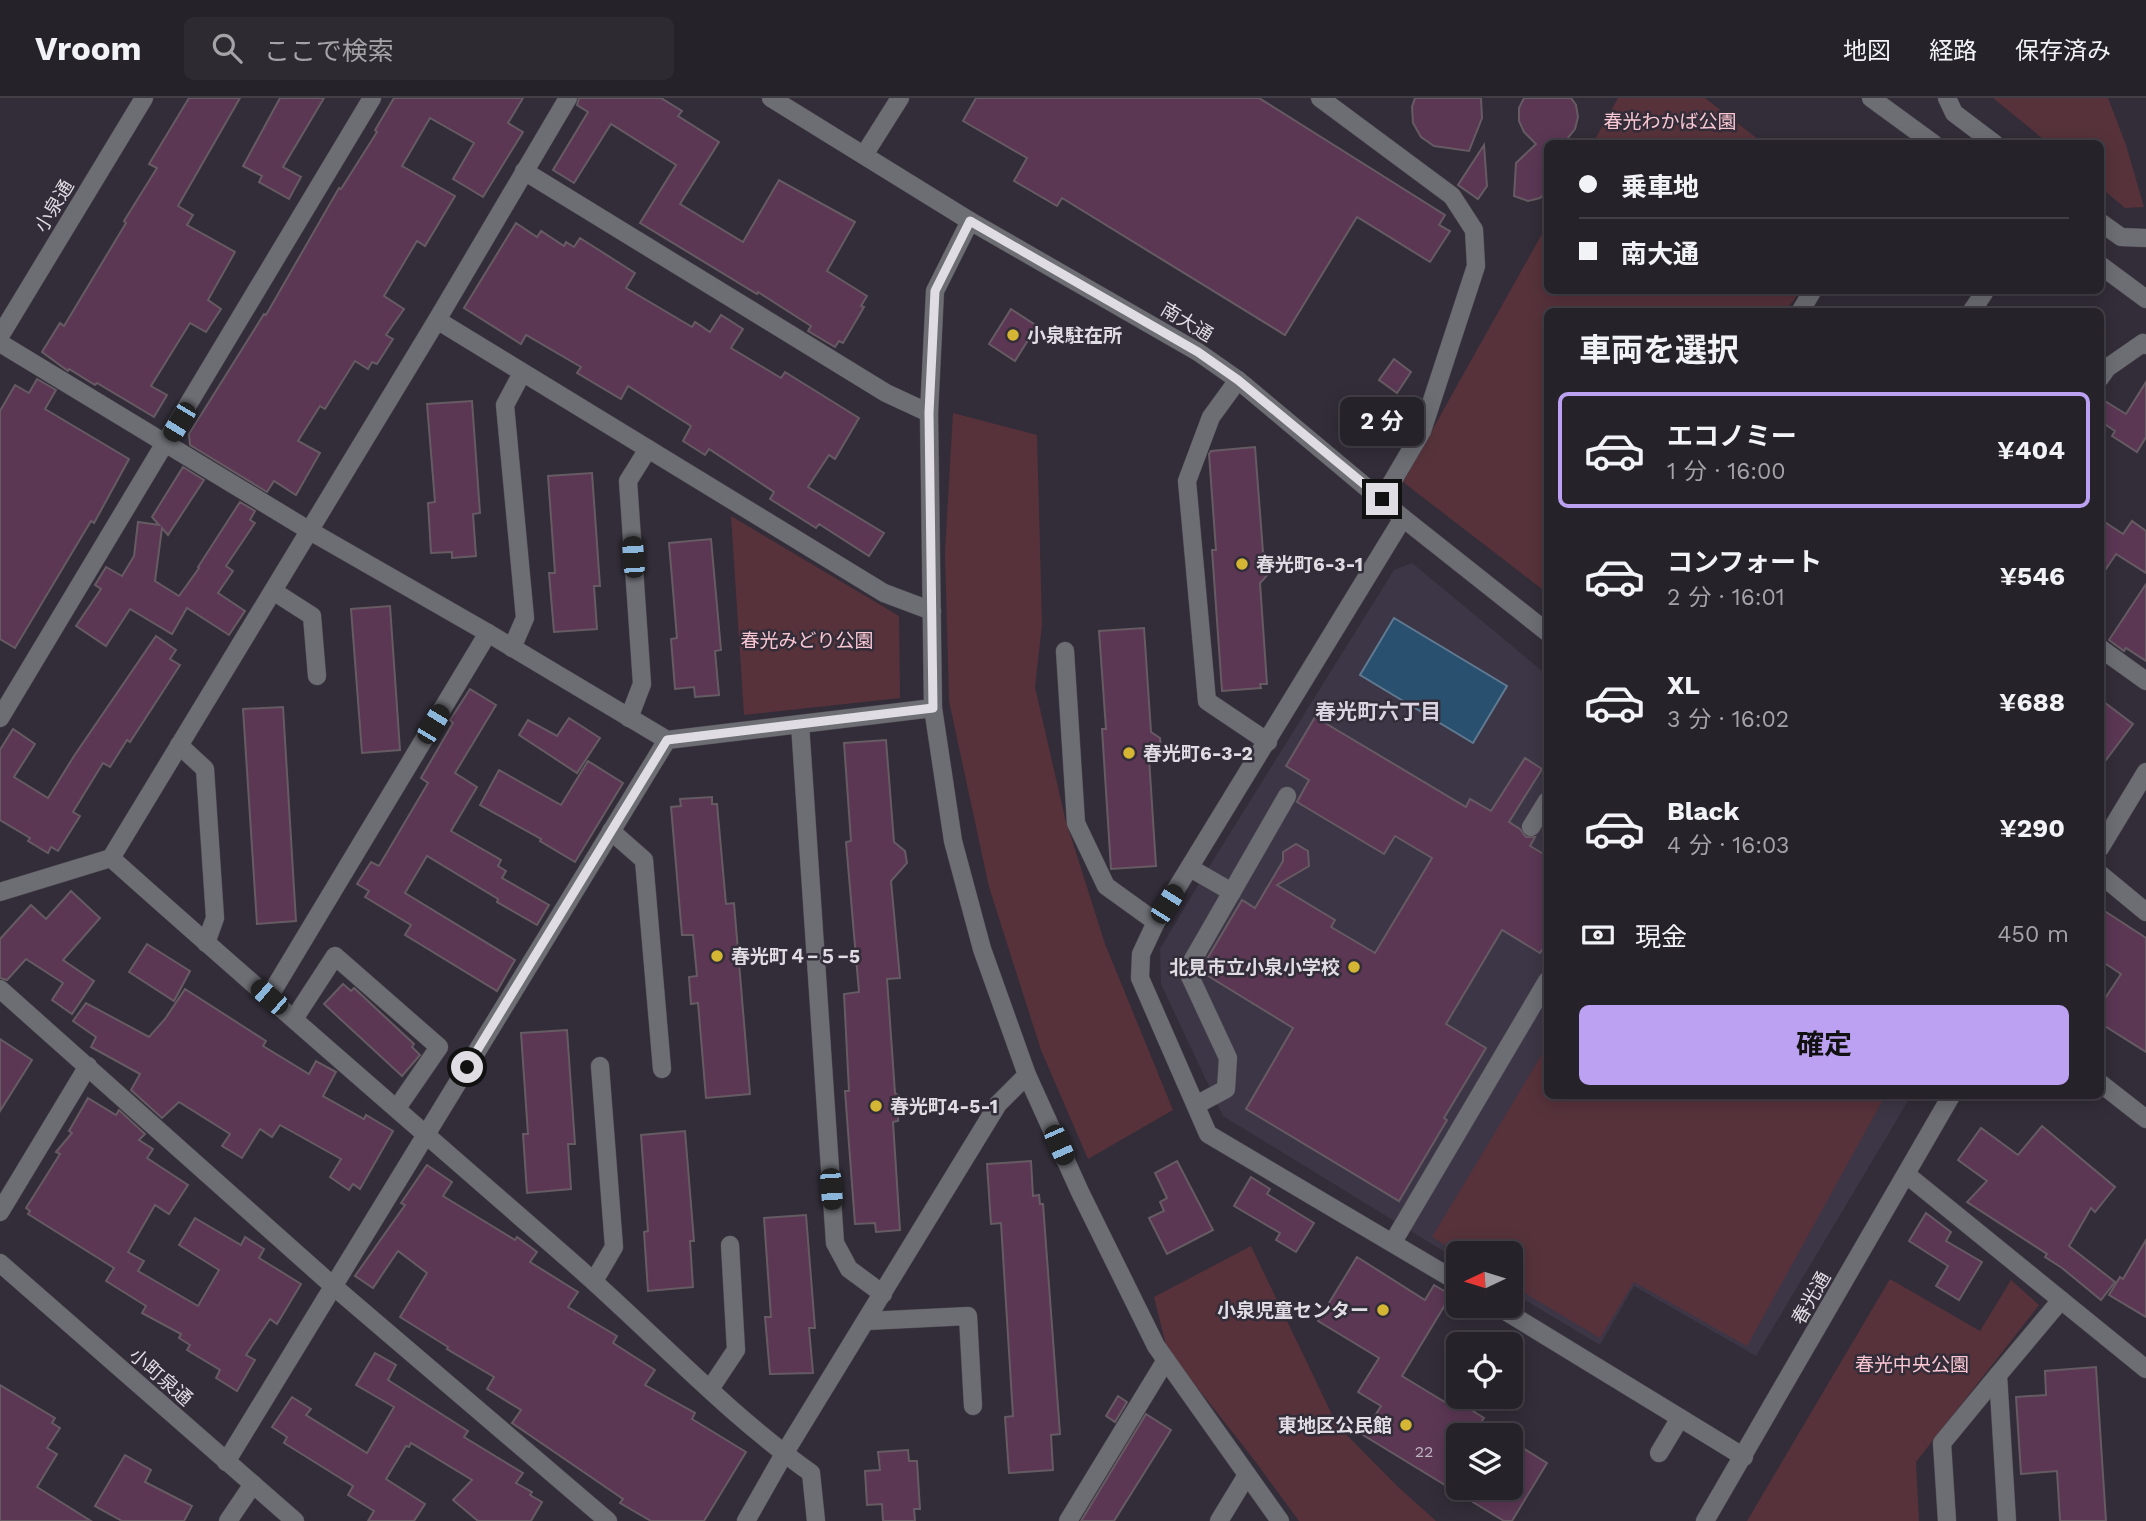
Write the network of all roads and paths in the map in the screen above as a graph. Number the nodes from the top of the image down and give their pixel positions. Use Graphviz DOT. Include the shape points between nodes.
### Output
graph roads {
  1 [pos="144,98"];
  2 [pos="372,98"];
  3 [pos="568,98"];
  4 [pos="771,98"];
  5 [pos="900,98"];
  6 [pos="1320,98"];
  7 [pos="1871,98"];
  8 [pos="1947,98"];
  9 [pos="1929,140"];
  10 [pos="1990,140"];
  11 [pos="864,155"];
  12 [pos="524,171"];
  13 [pos="970,221"];
  14 [pos="2104,225"];
  15 [pos="2146,237"];
  16 [pos="2104,268"];
  17 [pos="2146,299"];
  18 [pos="437,320"];
  19 [pos="0,336"];
  20 [pos="0,343"];
  21 [pos="2146,345"];
  22 [pos="2104,372"];
  23 [pos="522,373"];
  24 [pos="1238,380"];
  25 [pos="929,413"];
  26 [pos="165,445"];
  27 [pos="648,449"];
  28 [pos="1382,499"];
  29 [pos="1403,518"];
  30 [pos="310,531"];
  31 [pos="273,591"];
  32 [pos="932,611"];
  33 [pos="1544,630"];
  34 [pos="488,633"];
  35 [pos="512,648"];
  36 [pos="1065,651"];
  37 [pos="2104,651"];
  38 [pos="317,676"];
  39 [pos="2146,681"];
  40 [pos="933,708"];
  41 [pos="0,718"];
  42 [pos="629,718"];
  43 [pos="800,724"];
  44 [pos="667,740"];
  45 [pos="1268,742"];
  46 [pos="179,745"];
  47 [pos="2146,772"];
  48 [pos="1287,796"];
  49 [pos="1544,806"];
  50 [pos="1531,827"];
  51 [pos="611,831"];
  52 [pos="2104,841"];
  53 [pos="111,858"];
  54 [pos="1190,868"];
  55 [pos="2104,877"];
  56 [pos="0,892"];
  57 [pos="1232,892"];
  58 [pos="2146,912"];
  59 [pos="1156,922"];
  60 [pos="206,943"];
  61 [pos="1544,986"];
  62 [pos="0,989"];
  63 [pos="269,997"];
  64 [pos="294,1019"];
  65 [pos="88,1066"];
  66 [pos="600,1066"];
  67 [pos="662,1069"];
  68 [pos="1027,1076"];
  69 [pos="2104,1086"];
  70 [pos="1949,1099"];
  71 [pos="1196,1105"];
  72 [pos="397,1108"];
  73 [pos="2146,1119"];
  74 [pos="426,1134"];
  75 [pos="1907,1175"];
  76 [pos="0,1212"];
  77 [pos="1393,1242"];
  78 [pos="730,1245"];
  79 [pos="0,1263"];
  80 [pos="1446,1275"];
  81 [pos="594,1281"];
  82 [pos="332,1285"];
  83 [pos="883,1294"];
  84 [pos="2061,1300"];
  85 [pos="1517,1318"];
  86 [pos="867,1321"];
  87 [pos="1166,1360"];
  88 [pos="2146,1369"];
  89 [pos="1998,1375"];
  90 [pos="710,1389"];
  91 [pos="973,1406"];
  92 [pos="1680,1418"];
  93 [pos="1659,1453"];
  94 [pos="784,1454"];
  95 [pos="1744,1457"];
  96 [pos="226,1462"];
  97 [pos="1248,1475"];
  98 [pos="253,1484"];
  99 [pos="228,1521"];
  100 [pos="295,1521"];
  101 [pos="608,1521"];
  102 [pos="746,1521"];
  103 [pos="816,1521"];
  104 [pos="1068,1521"];
  105 [pos="1219,1521"];
  106 [pos="1280,1521"];
  107 [pos="1706,1521"];
  108 [pos="1947,1521"];
  109 [pos="2007,1521"];
  1 -- 19 [label="street, 小泉通"];
  2 -- 26 [label="street"];
  3 -- 12 [label="street"];
  4 -- 11 [label="street, 南大通"];
  5 -- 11 [label="street"];
  6 -- 28 [label="street" via="1452,196 1474,230 1476,266 1422,431"];
  7 -- 9 [label="street"];
  8 -- 10 [label="street" via="1954,113"];
  11 -- 13 [label="street, 南大通"];
  12 -- 18 [label="street"];
  12 -- 25 [label="street" via="886,393"];
  13 -- 24 [label="street, 南大通" via="1198,352"];
  13 -- 25 [label="street" via="935,291"];
  14 -- 15 [label="street" via="2121,237"];
  16 -- 17 [label="street"];
  18 -- 23 [label="street"];
  18 -- 30 [label="street"];
  20 -- 26 [label="street"];
  21 -- 22 [label="street"];
  23 -- 27 [label="street"];
  23 -- 35 [label="street" via="505,405 525,618"];
  24 -- 28 [label="street, 南大通"];
  24 -- 45 [label="street" via="1211,417 1187,481 1207,701"];
  25 -- 32 [label="street"];
  26 -- 30 [label="street"];
  26 -- 41 [label="street"];
  27 -- 32 [label="street" via="884,593"];
  27 -- 42 [label="street" via="628,481 642,684"];
  28 -- 29 [label="street, 南大通"];
  29 -- 33 [label="street, 南大通"];
  29 -- 45 [label="street"];
  30 -- 31 [label="street"];
  30 -- 34 [label="street"];
  31 -- 38 [label="street" via="312,616"];
  31 -- 46 [label="street"];
  32 -- 40 [label="street"];
  34 -- 35 [label="street"];
  34 -- 63 [label="street"];
  35 -- 42 [label="street"];
  36 -- 59 [label="street" via="1076,822 1106,886"];
  37 -- 39 [label="street"];
  40 -- 43 [label="street"];
  40 -- 68 [label="street" via="953,841 982,949"];
  42 -- 44 [label="street"];
  43 -- 44 [label="street"];
  43 -- 83 [label="street" via="835,1243 849,1269"];
  44 -- 51 [label="street"];
  45 -- 54 [label="street"];
  46 -- 53 [label="street"];
  46 -- 60 [label="street" via="205,769 215,918"];
  47 -- 52 [label="street"];
  48 -- 57 [label="street"];
  49 -- 50 [label="street"];
  51 -- 67 [label="street" via="644,860"];
  51 -- 74 [label="street"];
  53 -- 56 [label="street"];
  53 -- 60 [label="street"];
  54 -- 57 [label="street"];
  54 -- 59 [label="street"];
  55 -- 58 [label="street"];
  57 -- 71 [label="street" via="1187,970 1228,1058 1226,1089"];
  59 -- 71 [label="street" via="1141,954 1140,978"];
  60 -- 63 [label="street"];
  61 -- 77 [label="street"];
  62 -- 65 [label="street"];
  63 -- 64 [label="street"];
  64 -- 72 [label="street"];
  64 -- 72 [label="street" via="335,956 439,1048"];
  65 -- 76 [label="street"];
  65 -- 82 [label="street"];
  66 -- 81 [label="street" via="614,1247"];
  68 -- 83 [label="street" via="998,1104"];
  68 -- 87 [label="street"];
  69 -- 73 [label="street"];
  70 -- 75 [label="street, 春光通"];
  71 -- 77 [label="street" via="1208,1134"];
  72 -- 74 [label="street"];
  74 -- 81 [label="street"];
  74 -- 82 [label="street"];
  75 -- 84 [label="street"];
  75 -- 95 [label="street, 春光通"];
  77 -- 80 [label="street"];
  78 -- 90 [label="street" via="736,1350"];
  79 -- 96 [label="street, 小町泉通"];
  81 -- 90 [label="street"];
  82 -- 96 [label="street"];
  82 -- 101 [label="street"];
  83 -- 86 [label="street"];
  84 -- 88 [label="street"];
  84 -- 89 [label="street"];
  85 -- 92 [label="street"];
  86 -- 91 [label="street" via="968,1315"];
  86 -- 94 [label="street"];
  87 -- 97 [label="street"];
  87 -- 104 [label="street"];
  89 -- 108 [label="street" via="1942,1443"];
  89 -- 109 [label="street"];
  90 -- 94 [label="street"];
  92 -- 93 [label="street"];
  92 -- 95 [label="street"];
  94 -- 102 [label="street"];
  94 -- 103 [label="street" via="811,1473"];
  95 -- 107 [label="street, 春光通"];
  96 -- 98 [label="street, 小町泉通"];
  97 -- 105 [label="street"];
  97 -- 106 [label="street"];
  98 -- 99 [label="street"];
  98 -- 100 [label="street, 小町泉通"];
}
